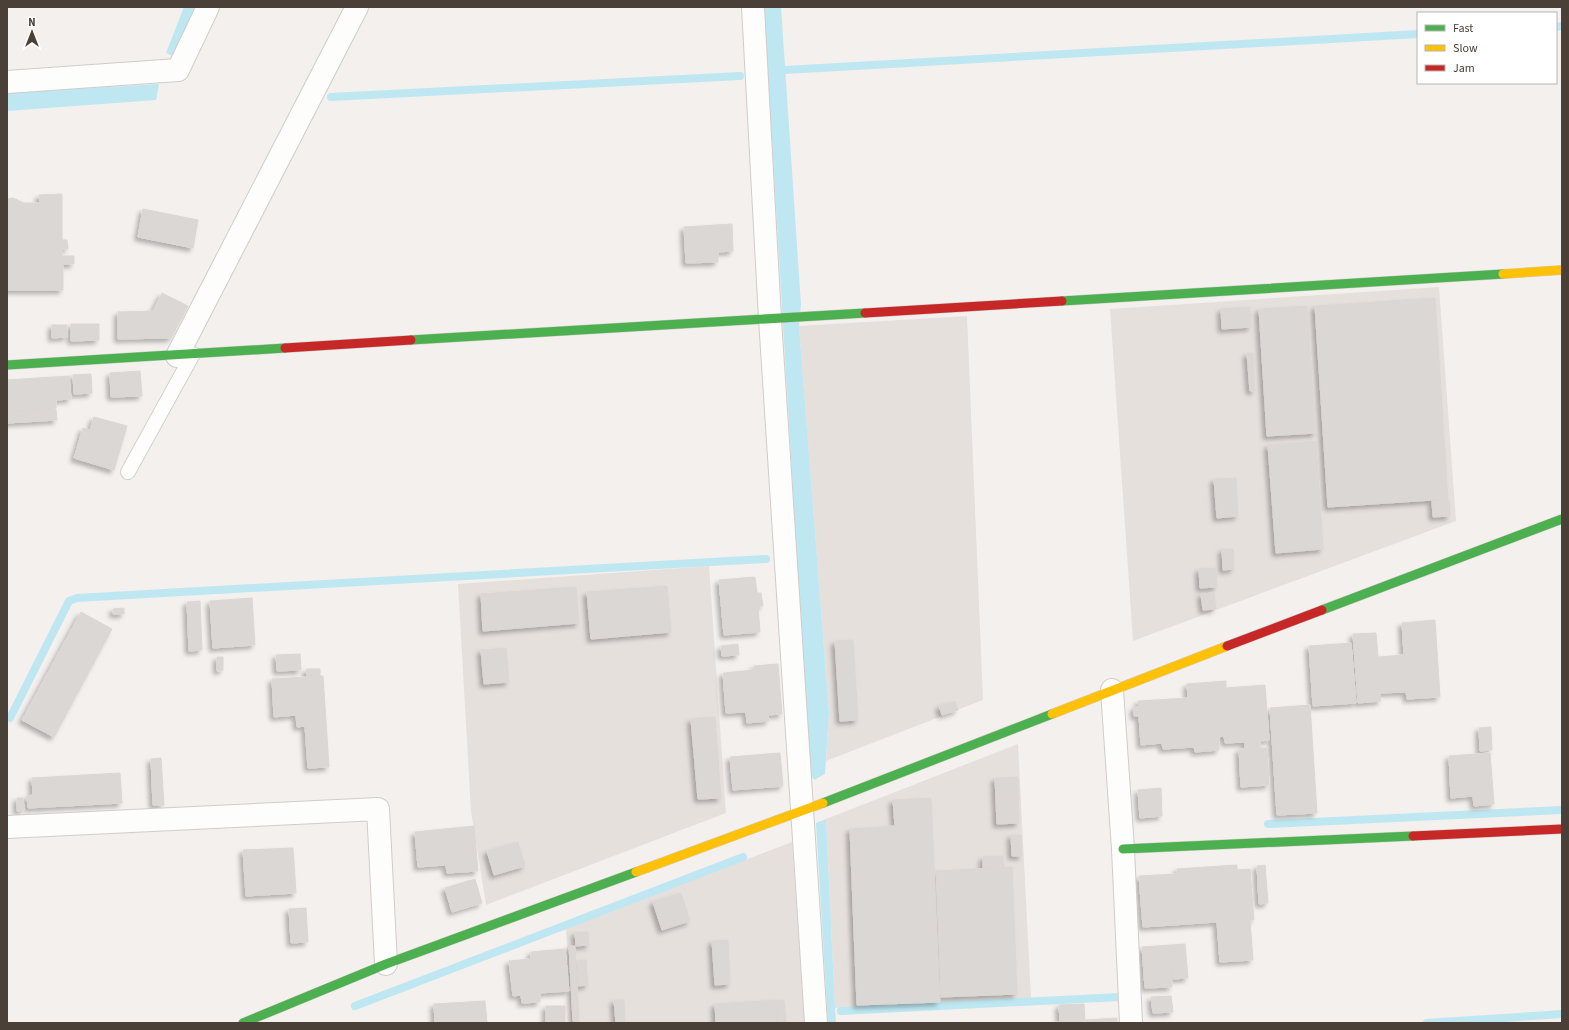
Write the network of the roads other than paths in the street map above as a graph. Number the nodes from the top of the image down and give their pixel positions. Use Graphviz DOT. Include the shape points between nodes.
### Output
graph roads {
  1 [pos="208,7"];
  2 [pos="357,7"];
  3 [pos="753,7"];
  4 [pos="7,82"];
  5 [pos="1562,270"];
  6 [pos="774,319"];
  7 [pos="185,355"];
  8 [pos="7,365"];
  9 [pos="128,472"];
  10 [pos="1562,519"];
  11 [pos="1112,690"];
  12 [pos="803,811"];
  13 [pos="7,827"];
  14 [pos="1562,829"];
  15 [pos="1123,849"];
  16 [pos="386,964"];
  17 [pos="243,1023"];
  18 [pos="816,1023"];
  19 [pos="1131,1023"];
  1 -- 4 [label="street" via="178,70"];
  2 -- 7 [label="street"];
  3 -- 6 [label="street"];
  5 -- 6 [label="street"];
  6 -- 7 [label="street"];
  6 -- 12 [label="street"];
  7 -- 8 [label="street"];
  7 -- 9 [label="lane"];
  10 -- 11 [label="street"];
  11 -- 12 [label="street"];
  11 -- 15 [label="street"];
  12 -- 16 [label="street"];
  12 -- 18 [label="street"];
  13 -- 16 [label="street" via="378,809"];
  14 -- 15 [label="street"];
  15 -- 19 [label="street"];
  16 -- 17 [label="street"];
}
